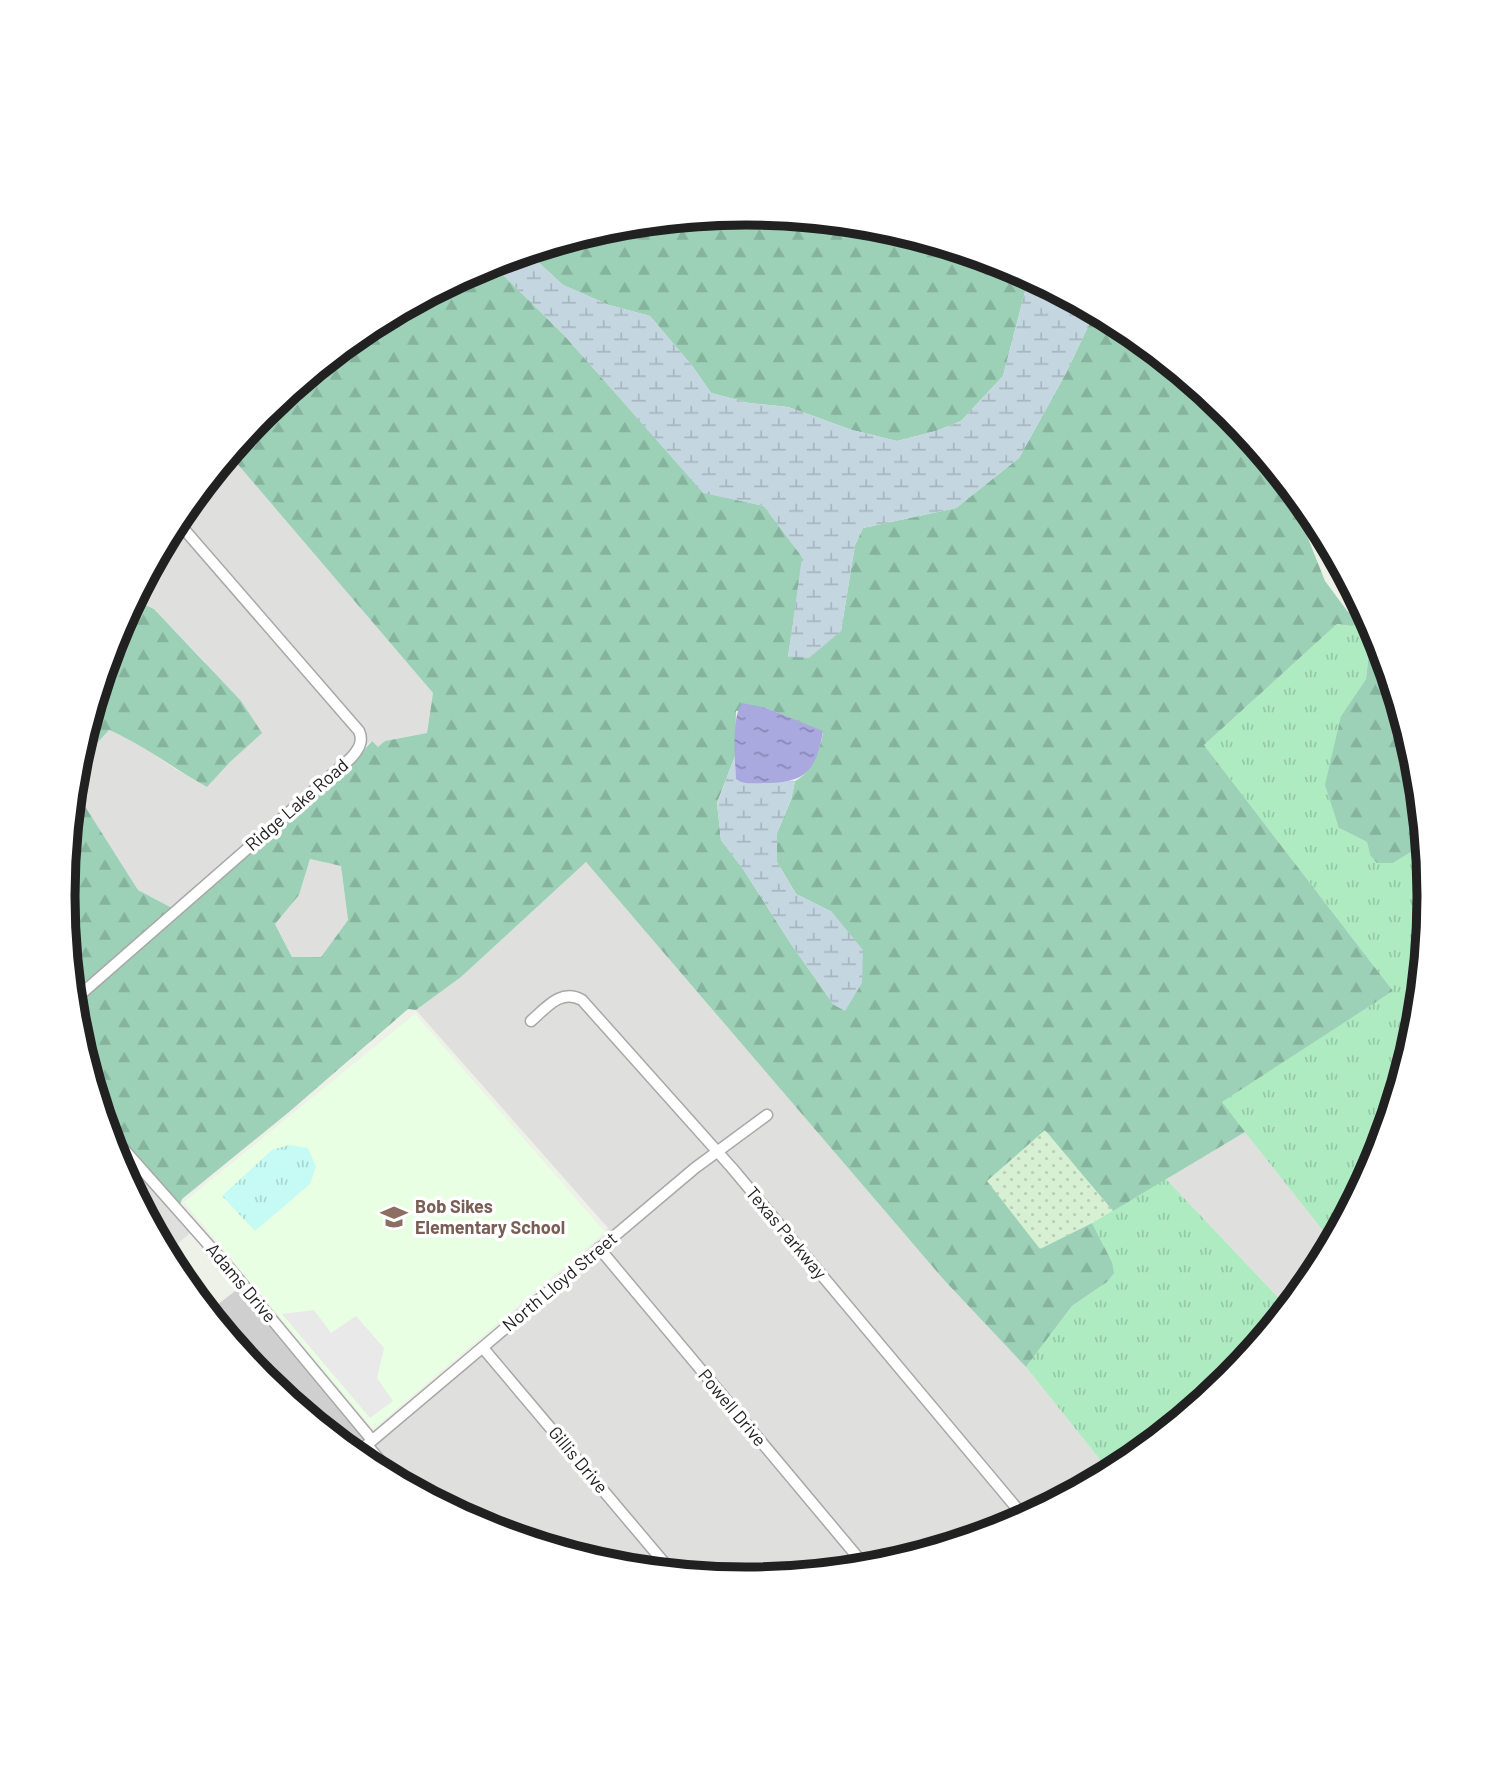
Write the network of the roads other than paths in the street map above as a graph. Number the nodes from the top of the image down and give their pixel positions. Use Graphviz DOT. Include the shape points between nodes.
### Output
graph roads {
  1 [pos="184,529"];
  2 [pos="82,993"];
  3 [pos="531,1021"];
  4 [pos="767,1115"];
  5 [pos="125,1151"];
  6 [pos="716,1153"];
  7 [pos="599,1248"];
  8 [pos="483,1348"];
  9 [pos="370,1443"];
  10 [pos="364,1448"];
  11 [pos="381,1459"];
  12 [pos="1018,1509"];
  13 [pos="858,1557"];
  14 [pos="663,1561"];
  1 -- 2 [label="street, Ridge Lake Road" via="308,671 361,740 351,758"];
  3 -- 6 [label="street, Texas Parkway" via="560,997 582,1000"];
  4 -- 6 [label="street, North Lloyd Street"];
  5 -- 9 [label="street, Adams Drive" via="230,1269"];
  6 -- 7 [label="street, North Lloyd Street"];
  6 -- 12 [label="street, Texas Parkway"];
  7 -- 8 [label="street, North Lloyd Street"];
  7 -- 13 [label="street, Powell Drive"];
  8 -- 9 [label="street, North Lloyd Street"];
  8 -- 14 [label="street, Gillis Drive"];
  9 -- 10 [label="street, North Lloyd Street"];
  9 -- 11 [label="street, Adams Drive"];
}
